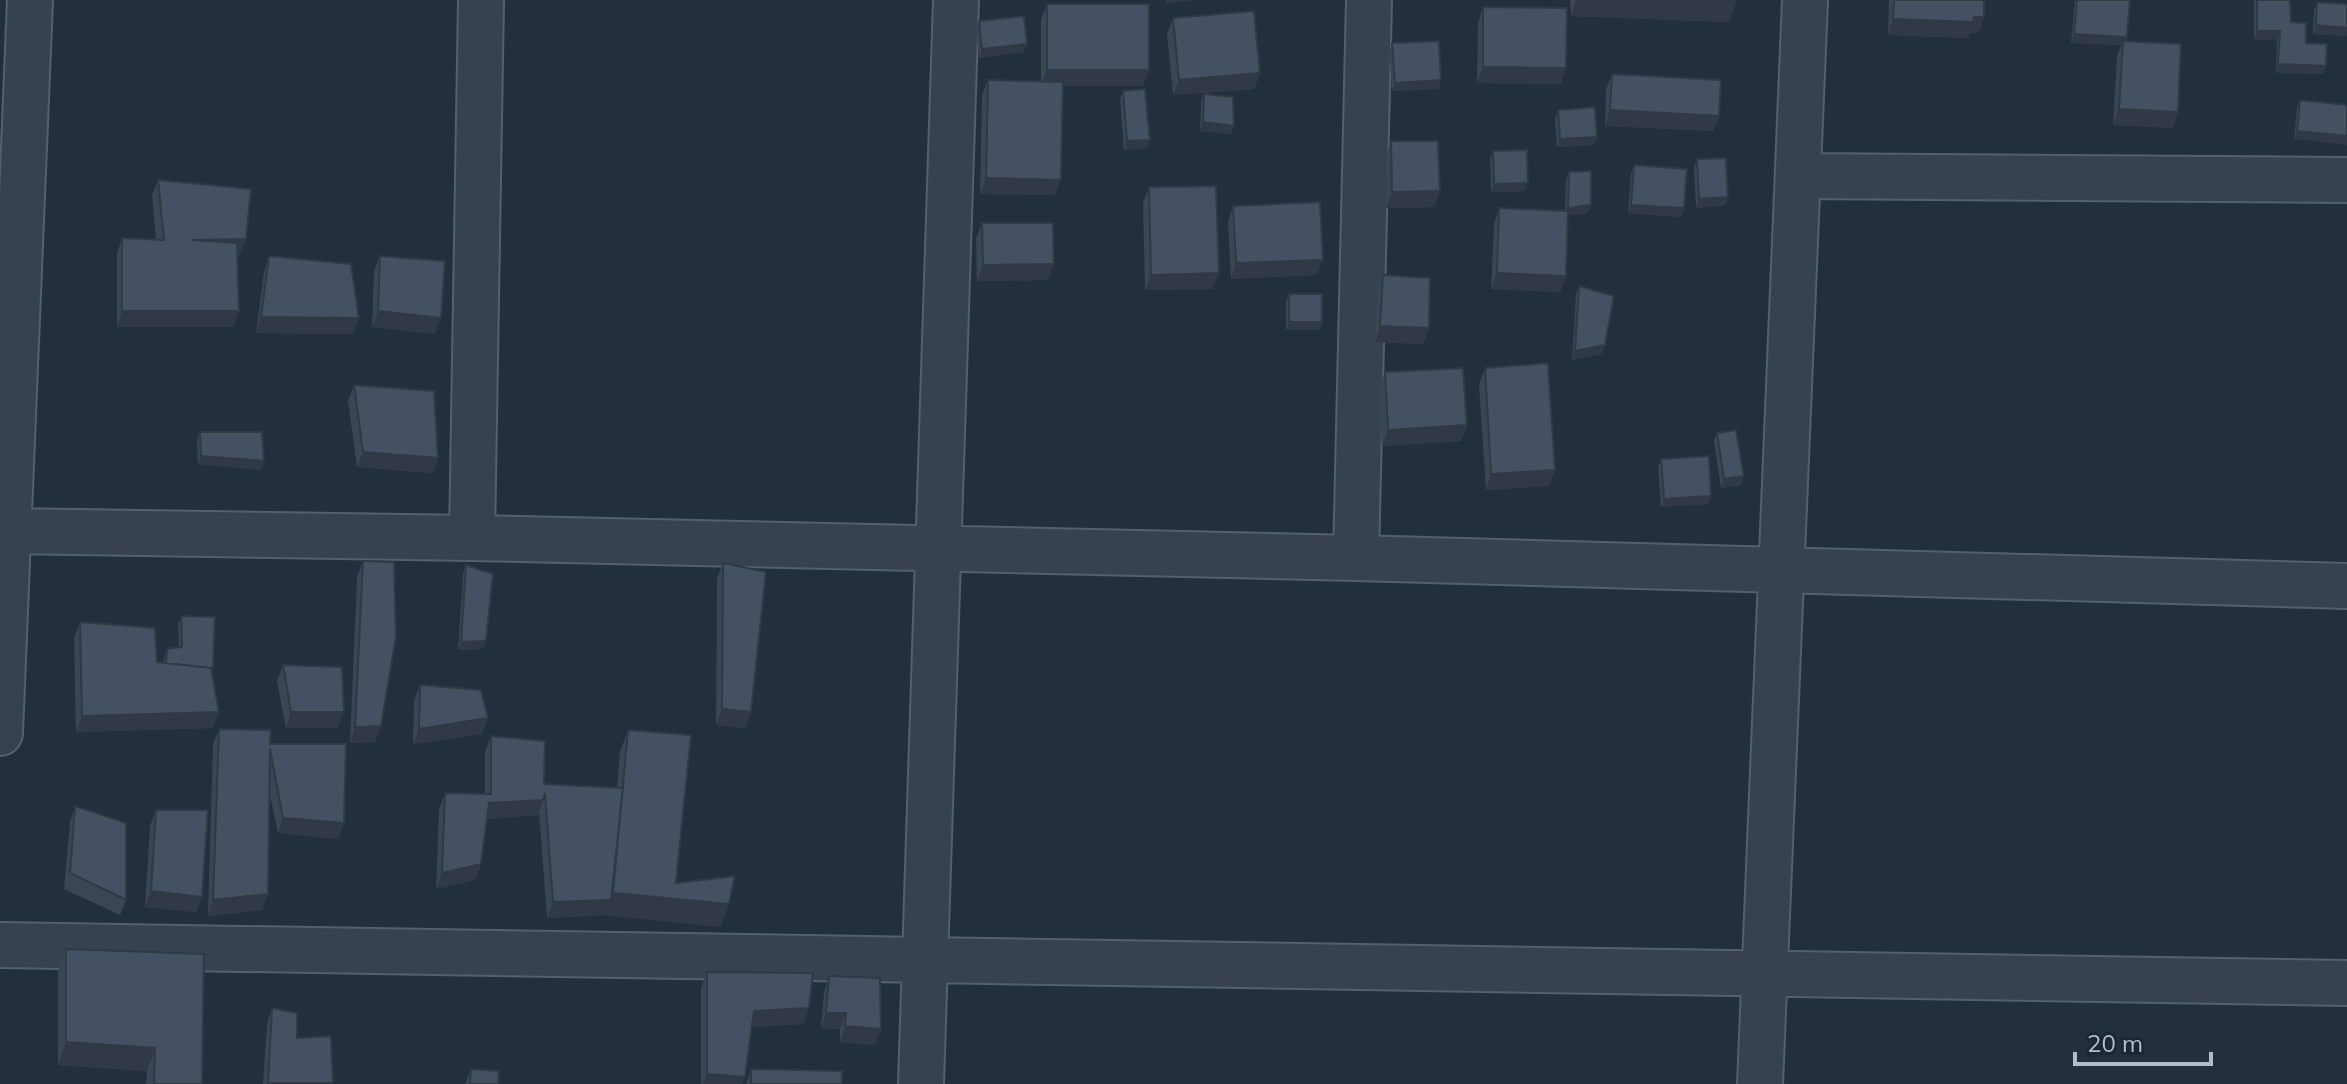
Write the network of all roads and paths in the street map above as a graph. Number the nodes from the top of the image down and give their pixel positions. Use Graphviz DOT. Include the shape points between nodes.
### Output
graph roads {
  1 [pos="30,0"];
  2 [pos="481,0"];
  3 [pos="956,0"];
  4 [pos="1369,0"];
  5 [pos="1805,0"];
  6 [pos="1799,176"];
  7 [pos="2347,180"];
  8 [pos="4,529"];
  9 [pos="472,538"];
  10 [pos="939,549"];
  11 [pos="1356,558"];
  12 [pos="1781,572"];
  13 [pos="2347,586"];
  14 [pos="0,733"];
  15 [pos="0,945"];
  16 [pos="926,960"];
  17 [pos="1764,973"];
  18 [pos="2347,983"];
  19 [pos="921,1084"];
  20 [pos="1760,1084"];
  1 -- 8 [label="street"];
  2 -- 9 [label="street"];
  3 -- 10 [label="street"];
  4 -- 11 [label="street"];
  5 -- 6 [label="street"];
  6 -- 7 [label="street"];
  6 -- 12 [label="street"];
  8 -- 9 [label="street"];
  8 -- 14 [label="street"];
  9 -- 10 [label="street"];
  10 -- 11 [label="street"];
  10 -- 16 [label="street"];
  11 -- 12 [label="street"];
  12 -- 13 [label="street"];
  12 -- 17 [label="street"];
  15 -- 16 [label="street"];
  16 -- 17 [label="street"];
  16 -- 19 [label="street"];
  17 -- 18 [label="street"];
  17 -- 20 [label="street"];
}
